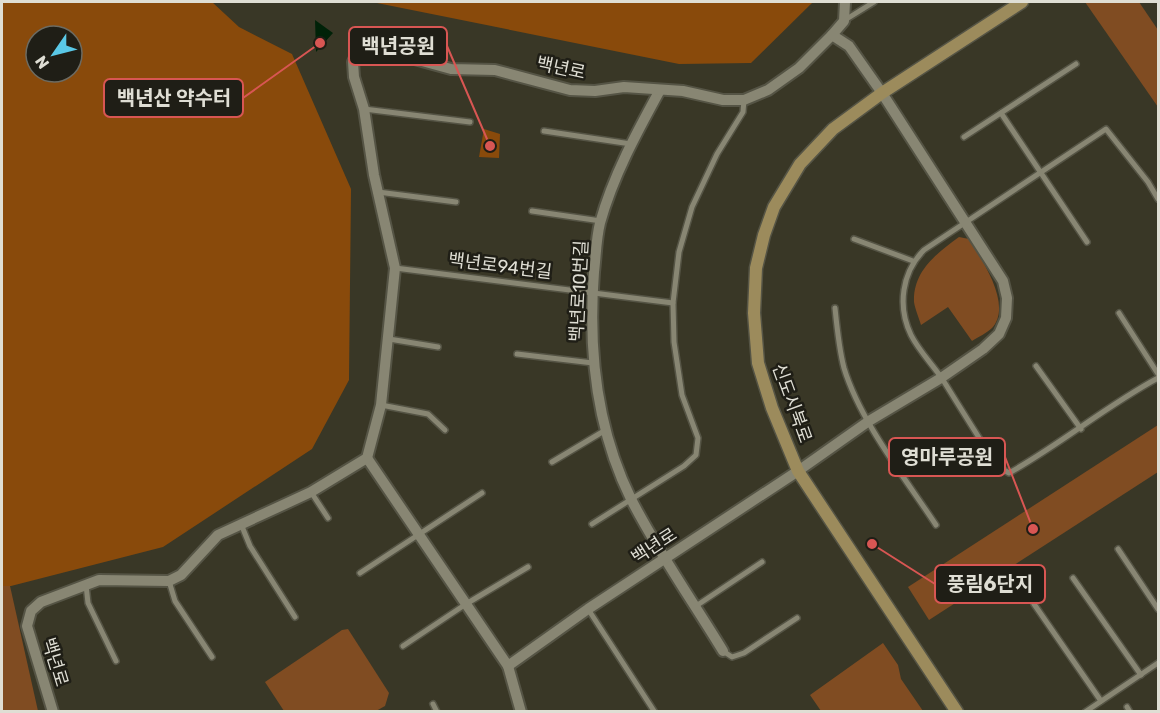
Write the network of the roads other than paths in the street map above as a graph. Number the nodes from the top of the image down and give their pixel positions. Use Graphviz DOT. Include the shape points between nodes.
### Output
graph roads {
  1 [pos="845,2"];
  2 [pos="874,2"];
  3 [pos="1022,2"];
  4 [pos="844,21"];
  5 [pos="832,35"];
  6 [pos="1076,64"];
  7 [pos="660,90"];
  8 [pos="882,93"];
  9 [pos="744,100"];
  10 [pos="364,109"];
  11 [pos="1001,113"];
  12 [pos="470,122"];
  13 [pos="544,131"];
  14 [pos="964,137"];
  15 [pos="631,144"];
  16 [pos="1041,171"];
  17 [pos="378,192"];
  18 [pos="1158,199"];
  19 [pos="456,202"];
  20 [pos="532,211"];
  21 [pos="601,221"];
  22 [pos="965,221"];
  23 [pos="854,239"];
  24 [pos="1087,242"];
  25 [pos="913,261"];
  26 [pos="395,268"];
  27 [pos="593,293"];
  28 [pos="673,303"];
  29 [pos="835,308"];
  30 [pos="1119,313"];
  31 [pos="387,339"];
  32 [pos="438,346"];
  33 [pos="517,354"];
  34 [pos="593,363"];
  35 [pos="1036,366"];
  36 [pos="1158,374"];
  37 [pos="941,378"];
  38 [pos="1158,378"];
  39 [pos="381,405"];
  40 [pos="869,422"];
  41 [pos="1081,429"];
  42 [pos="445,430"];
  43 [pos="604,430"];
  44 [pos="367,458"];
  45 [pos="552,462"];
  46 [pos="798,471"];
  47 [pos="311,492"];
  48 [pos="482,493"];
  49 [pos="631,499"];
  50 [pos="328,518"];
  51 [pos="241,524"];
  52 [pos="592,524"];
  53 [pos="936,525"];
  54 [pos="419,534"];
  55 [pos="1118,549"];
  56 [pos="664,559"];
  57 [pos="762,562"];
  58 [pos="528,567"];
  59 [pos="360,573"];
  60 [pos="1073,578"];
  61 [pos="169,581"];
  62 [pos="86,585"];
  63 [pos="466,604"];
  64 [pos="1034,604"];
  65 [pos="696,606"];
  66 [pos="588,609"];
  67 [pos="1158,609"];
  68 [pos="295,617"];
  69 [pos="797,618"];
  70 [pos="403,646"];
  71 [pos="723,651"];
  72 [pos="212,657"];
  73 [pos="116,661"];
  74 [pos="1158,663"];
  75 [pos="508,666"];
  76 [pos="1140,675"];
  77 [pos="1101,701"];
  78 [pos="433,704"];
  79 [pos="52,711"];
  80 [pos="438,711"];
  81 [pos="520,711"];
  82 [pos="654,711"];
  83 [pos="957,711"];
  84 [pos="1085,711"];
  1 -- 4 [label="street"];
  2 -- 4 [label="lane"];
  3 -- 8 [label="street, 신도시북로"];
  4 -- 5 [label="street, 백년로"];
  5 -- 8 [label="street" via="849,45"];
  5 -- 9 [label="street, 백년로" via="776,85"];
  6 -- 11 [label="lane"];
  7 -- 9 [label="street, 백년로"];
  7 -- 10 [label="street, 백년로" via="570,90 495,70 451,69 367,48 357,53 353,62"];
  7 -- 15 [label="street, 백년로10번길"];
  8 -- 22 [label="street"];
  8 -- 46 [label="street, 신도시북로" via="833,129 800,164 774,207 756,268 758,363"];
  9 -- 28 [label="lane" via="743,112 717,154 692,207 679,252"];
  10 -- 12 [label="lane"];
  10 -- 17 [label="street, 백년로"];
  11 -- 14 [label="lane"];
  11 -- 16 [label="lane"];
  13 -- 15 [label="lane"];
  15 -- 21 [label="street, 백년로10번길"];
  16 -- 18 [label="lane" via="1106,129"];
  16 -- 22 [label="lane"];
  16 -- 24 [label="lane"];
  17 -- 19 [label="lane"];
  17 -- 26 [label="street, 백년로"];
  20 -- 21 [label="lane, 백년로10번길"];
  21 -- 27 [label="street, 백년로10번길"];
  22 -- 25 [label="lane"];
  22 -- 37 [label="street" via="1003,281 1006,318 999,334 983,349"];
  23 -- 25 [label="lane"];
  25 -- 37 [label="lane" via="902,298 905,320"];
  26 -- 27 [label="lane, 백년로94번길"];
  26 -- 31 [label="street, 백년로"];
  27 -- 28 [label="lane, 백년로94번길"];
  27 -- 34 [label="street, 백년로10번길"];
  28 -- 49 [label="lane" via="682,395 698,438 696,455"];
  29 -- 40 [label="lane" via="844,367"];
  30 -- 36 [label="lane"];
  31 -- 32 [label="lane"];
  31 -- 39 [label="street, 백년로"];
  33 -- 34 [label="lane, 백년로10번길"];
  34 -- 43 [label="street, 백년로10번길"];
  35 -- 41 [label="lane"];
  37 -- 40 [label="street, 백년로"];
  37 -- 41 [label="lane" via="997,466 1009,473"];
  38 -- 41 [label="lane" via="1105,408"];
  39 -- 42 [label="lane" via="428,414"];
  39 -- 44 [label="street, 백년로"];
  40 -- 46 [label="street, 백년로"];
  40 -- 53 [label="lane"];
  43 -- 45 [label="lane"];
  43 -- 49 [label="street, 백년로10번길"];
  44 -- 47 [label="street"];
  44 -- 54 [label="street"];
  46 -- 56 [label="street, 백년로"];
  46 -- 83 [label="street, 신도시북로"];
  47 -- 50 [label="lane"];
  47 -- 51 [label="street"];
  48 -- 54 [label="lane"];
  49 -- 52 [label="lane"];
  49 -- 56 [label="street, 백년로10번길"];
  51 -- 61 [label="street" via="218,535 181,575"];
  51 -- 68 [label="lane" via="250,546"];
  54 -- 59 [label="lane"];
  54 -- 63 [label="street"];
  55 -- 67 [label="lane"];
  56 -- 65 [label="street, 백년로10번길"];
  56 -- 66 [label="street, 백년로"];
  57 -- 65 [label="lane"];
  58 -- 63 [label="lane"];
  60 -- 76 [label="lane"];
  61 -- 62 [label="street, 백년로" via="99,580"];
  61 -- 72 [label="lane" via="175,601"];
  62 -- 73 [label="lane" via="88,603"];
  62 -- 79 [label="street, 백년로" via="41,602 30,611 27,626"];
  63 -- 70 [label="lane"];
  63 -- 75 [label="street"];
  64 -- 77 [label="lane"];
  65 -- 71 [label="street, 백년로10번길"];
  66 -- 75 [label="street, 백년로"];
  66 -- 82 [label="lane"];
  69 -- 71 [label="lane" via="744,653 732,657"];
  74 -- 76 [label="lane"];
  75 -- 81 [label="street"];
  76 -- 77 [label="lane"];
  77 -- 84 [label="lane"];
  78 -- 80 [label="lane"];
}
